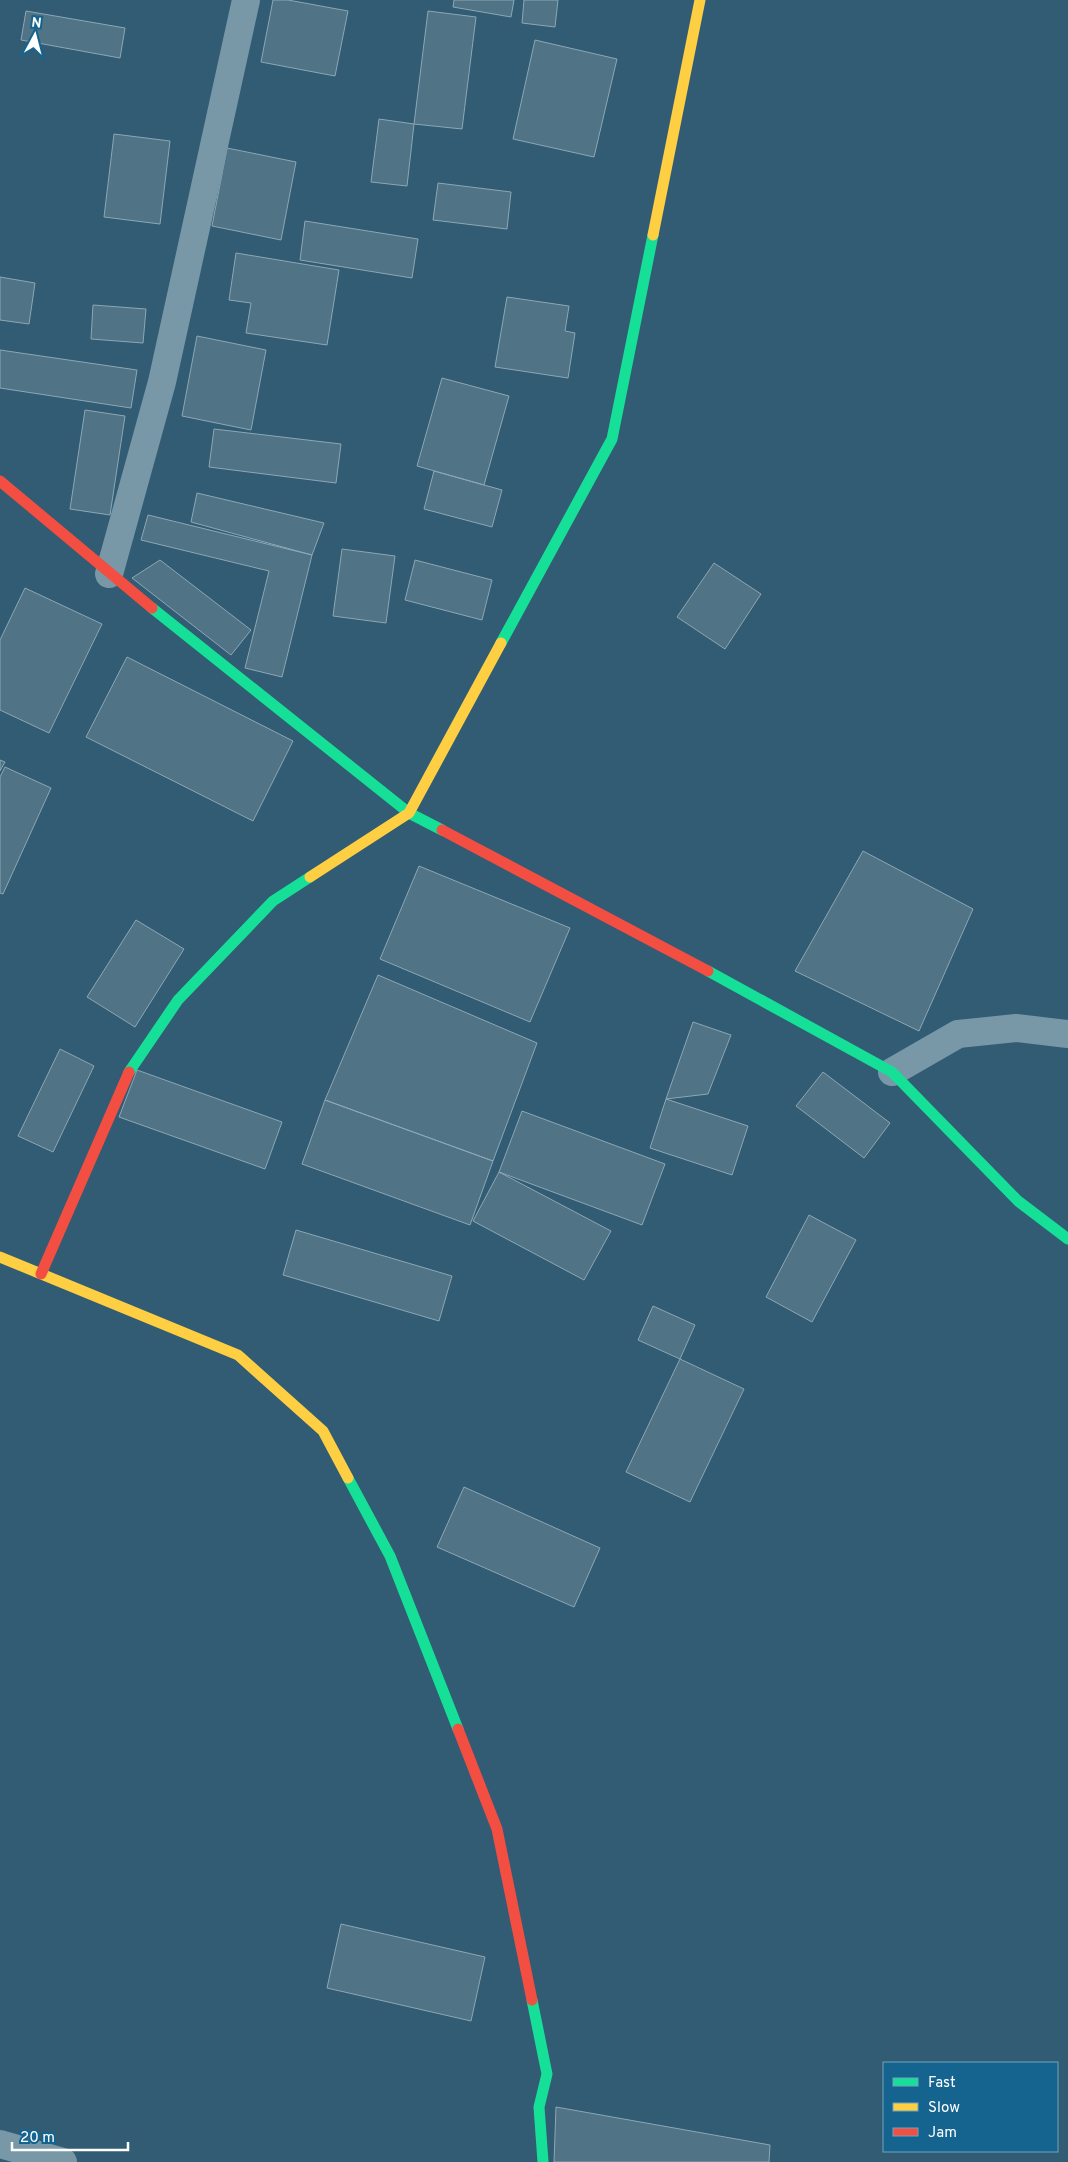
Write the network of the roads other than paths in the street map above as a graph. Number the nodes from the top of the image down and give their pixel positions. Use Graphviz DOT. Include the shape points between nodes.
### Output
graph roads {
  1 [pos="246,0"];
  2 [pos="700,0"];
  3 [pos="0,481"];
  4 [pos="109,574"];
  5 [pos="409,813"];
  6 [pos="1068,1034"];
  7 [pos="892,1072"];
  8 [pos="1068,1239"];
  9 [pos="0,1257"];
  10 [pos="40,1274"];
  11 [pos="0,2144"];
  12 [pos="63,2162"];
  13 [pos="543,2162"];
  1 -- 4 [label="street" via="162,382"];
  2 -- 5 [label="street" via="612,439"];
  3 -- 4 [label="street"];
  4 -- 5 [label="street"];
  5 -- 7 [label="street" via="709,971"];
  5 -- 10 [label="street" via="273,901 178,1000 125,1078"];
  6 -- 7 [label="street" via="1016,1028 958,1034"];
  7 -- 8 [label="street" via="1018,1201"];
  9 -- 10 [label="street"];
  10 -- 13 [label="street" via="238,1355 323,1431 390,1556 497,1829 547,2074 539,2107"];
  11 -- 12 [label="street"];
}
